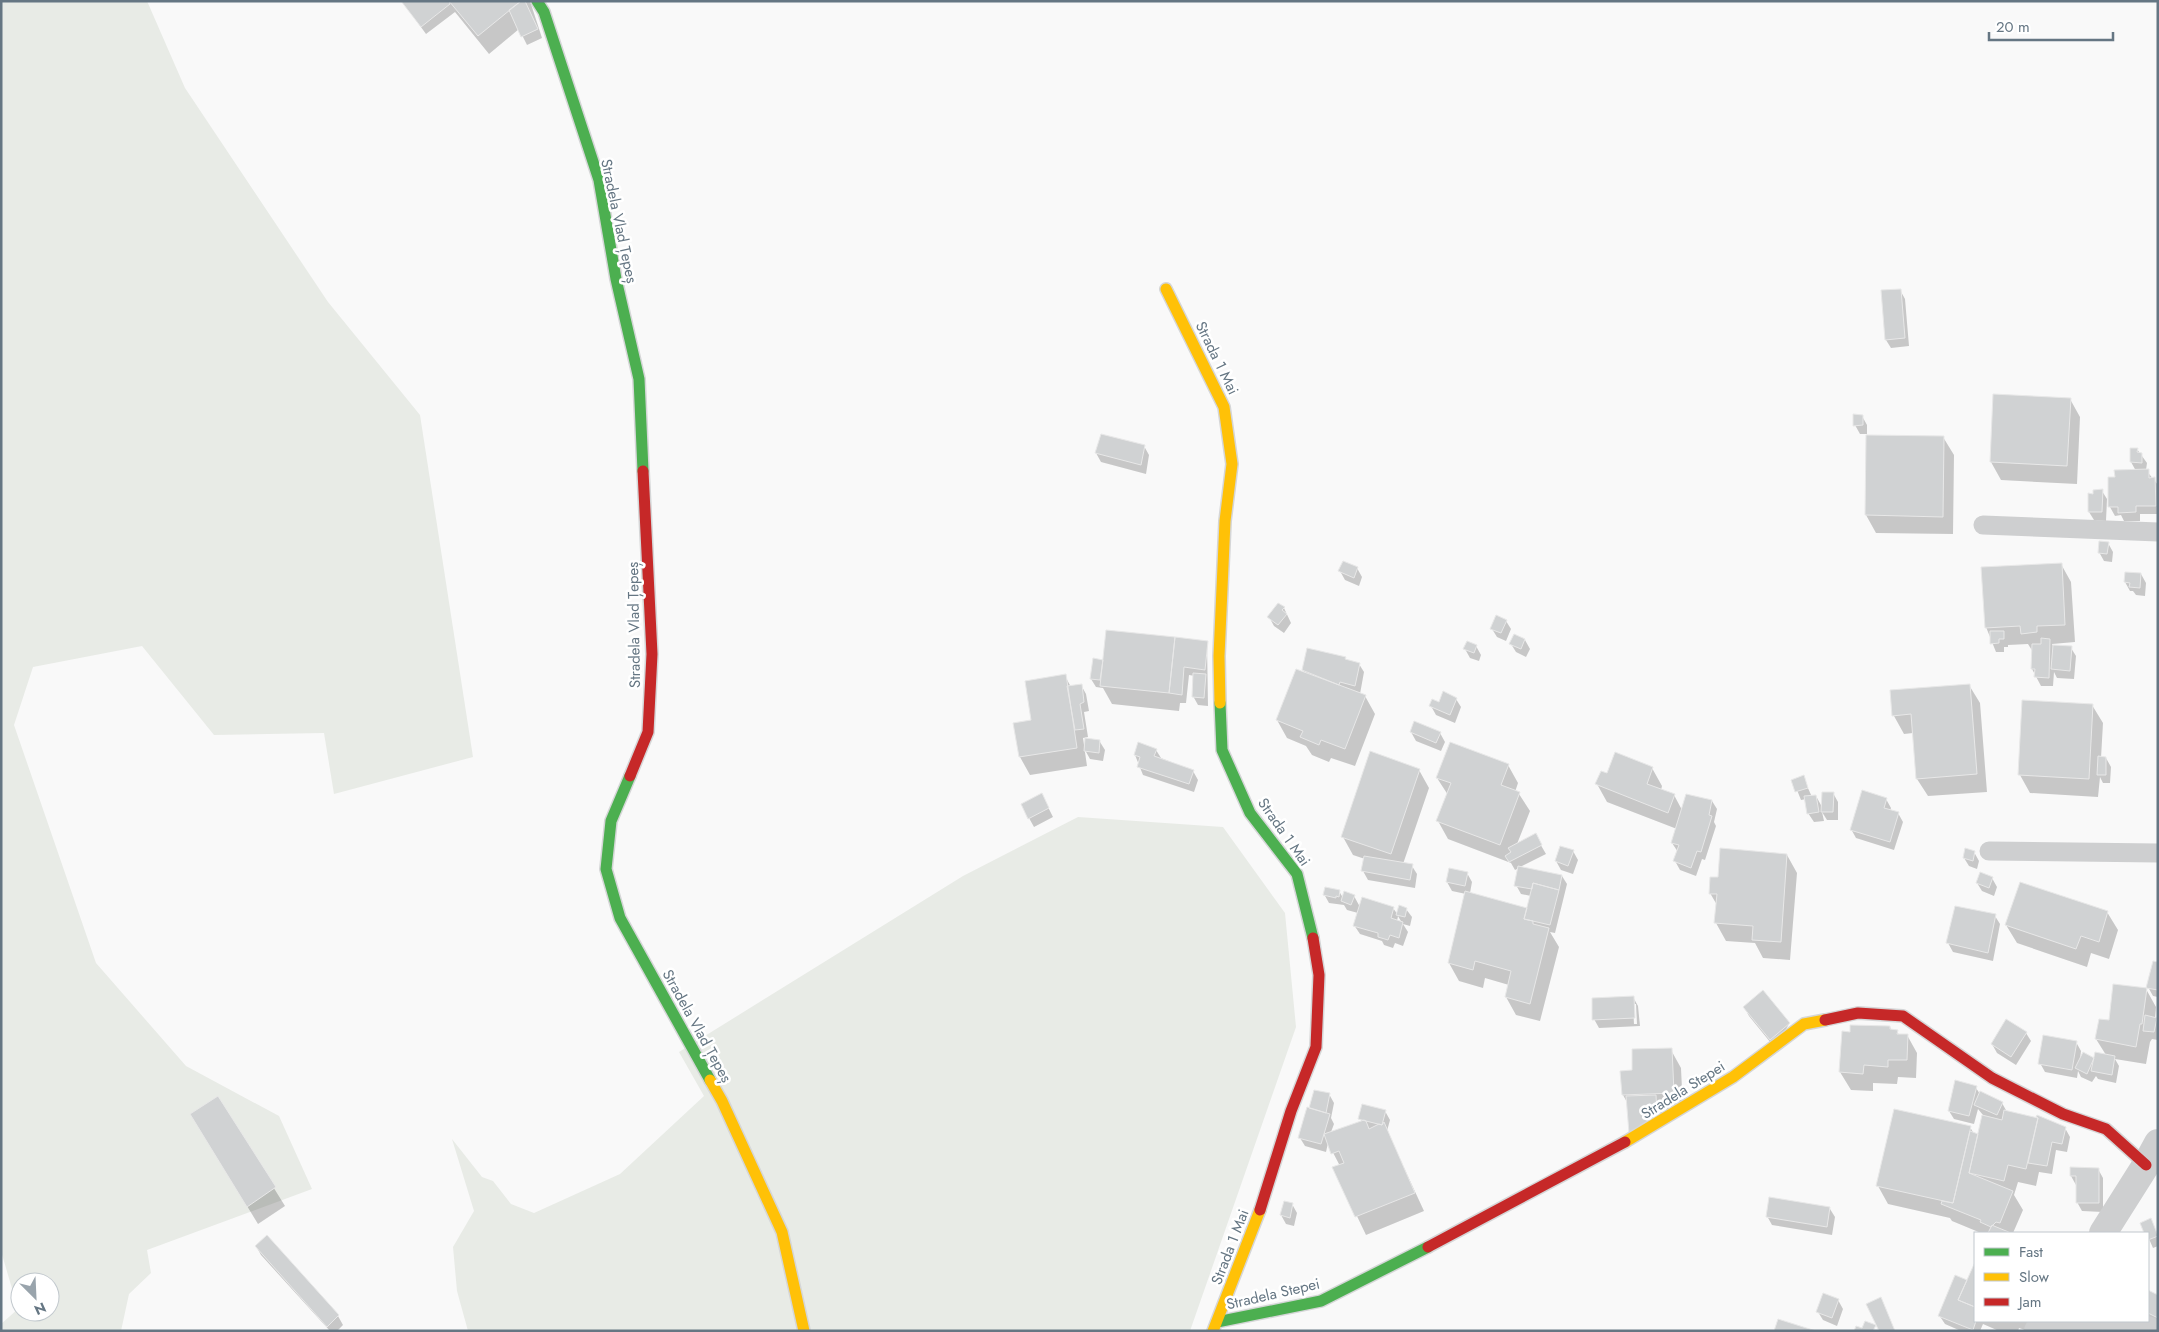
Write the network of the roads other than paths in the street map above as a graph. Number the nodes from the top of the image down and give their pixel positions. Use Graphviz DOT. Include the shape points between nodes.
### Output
graph roads {
  1 [pos="537,1"];
  2 [pos="1166,289"];
  3 [pos="1982,525"];
  4 [pos="2158,532"];
  5 [pos="1989,851"];
  6 [pos="2158,853"];
  7 [pos="2152,1154"];
  8 [pos="2104,1232"];
  9 [pos="2089,1322"];
  10 [pos="2118,1322"];
  11 [pos="1215,1326"];
  12 [pos="804,1331"];
  13 [pos="2065,1331"];
  14 [pos="2150,1331"];
  1 -- 12 [label="street, Stradela Vlad Țepeș" via="544,12 599,180 616,279 639,379 652,654 648,732 611,821 606,869 620,918 722,1101 782,1232"];
  2 -- 11 [label="street, Strada 1 Mai" via="1224,407 1232,464 1225,522 1219,656 1222,750 1250,813 1297,874 1311,925 1319,975 1316,1047 1291,1111 1256,1223"];
  3 -- 4 [label="lane"];
  5 -- 6 [label="lane"];
  7 -- 8 [label="street"];
  7 -- 11 [label="street, Stradela Stepei" via="2106,1129 2063,1114 1992,1078 1904,1016 1858,1013 1804,1024 1733,1077 1642,1132 1435,1244 1321,1301"];
  9 -- 13 [label="street"];
  10 -- 14 [label="street"];
}
